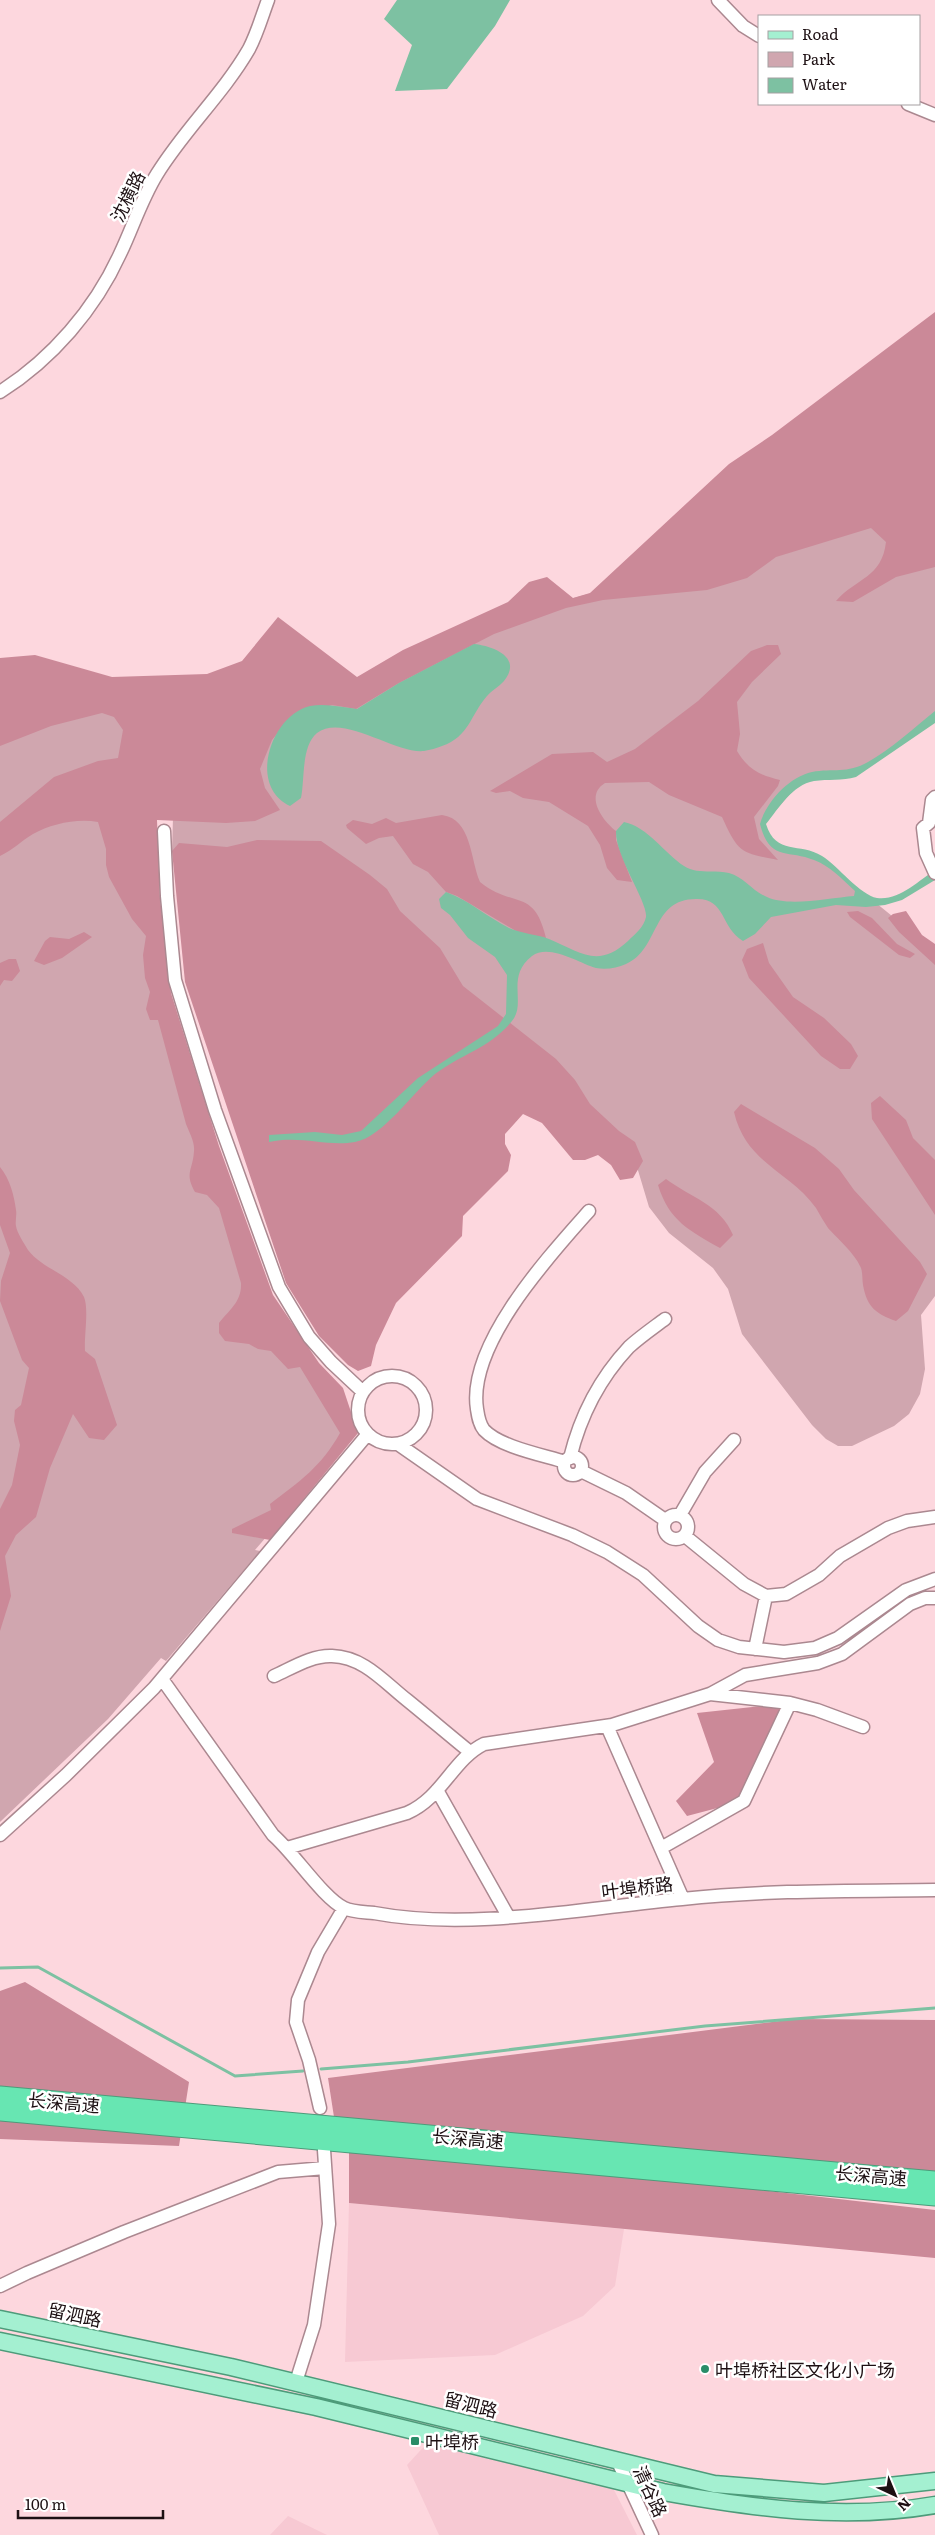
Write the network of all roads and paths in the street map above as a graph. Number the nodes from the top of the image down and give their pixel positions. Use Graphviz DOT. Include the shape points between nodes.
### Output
graph roads {
  1 [pos="268,0"];
  2 [pos="718,0"];
  3 [pos="758,35"];
  4 [pos="910,105"];
  5 [pos="935,115"];
  6 [pos="0,392"];
  7 [pos="935,798"];
  8 [pos="164,831"];
  9 [pos="933,870"];
  10 [pos="589,1211"];
  11 [pos="665,1319"];
  12 [pos="363,1392"];
  13 [pos="367,1434"];
  14 [pos="734,1440"];
  15 [pos="398,1444"];
  16 [pos="568,1460"];
  17 [pos="680,1515"];
  18 [pos="935,1517"];
  19 [pos="665,1520"];
  20 [pos="685,1536"];
  21 [pos="935,1579"];
  22 [pos="766,1596"];
  23 [pos="935,1598"];
  24 [pos="755,1649"];
  25 [pos="274,1676"];
  26 [pos="162,1679"];
  27 [pos="710,1694"];
  28 [pos="790,1703"];
  29 [pos="607,1726"];
  30 [pos="863,1727"];
  31 [pos="470,1752"];
  32 [pos="437,1790"];
  33 [pos="0,1835"];
  34 [pos="287,1848"];
  35 [pos="661,1848"];
  36 [pos="935,1890"];
  37 [pos="683,1898"];
  38 [pos="344,1908"];
  39 [pos="508,1916"];
  40 [pos="0,2096"];
  41 [pos="320,2108"];
  42 [pos="0,2111"];
  43 [pos="324,2150"];
  44 [pos="325,2168"];
  45 [pos="935,2180"];
  46 [pos="935,2196"];
  47 [pos="0,2286"];
  48 [pos="0,2319"];
  49 [pos="0,2341"];
  50 [pos="296,2382"];
  51 [pos="618,2462"];
  52 [pos="935,2481"];
  53 [pos="626,2483"];
  54 [pos="935,2505"];
  55 [pos="652,2535"];
  1 -- 6 [label="street, 沈横路" via="249,48 156,175 120,254 96,297 61,342 24,376"];
  2 -- 3 [label="street" via="738,21"];
  4 -- 5 [label="street"];
  7 -- 9 [label="street" via="929,822 923,828 926,853"];
  8 -- 12 [label="street" via="175,980 216,1110 279,1286 309,1337"];
  10 -- 16 [label="street" via="552,1253 497,1331 478,1381 476,1400 478,1418 483,1429 492,1436"];
  11 -- 16 [label="street" via="630,1346 609,1371 592,1397"];
  12 -- 13 [label="street" via="357,1414"];
  12 -- 15 [label="street" via="376,1381 392,1376 403,1378 421,1392 426,1413 423,1424 417,1433"];
  13 -- 15 [label="street" via="376,1441"];
  13 -- 26 [label="street"];
  14 -- 17 [label="street" via="705,1472"];
  15 -- 24 [label="street" via="477,1499 572,1535 607,1552 643,1575 698,1626 718,1640"];
  16 -- 19 [label="street" via="566,1471 570,1474 581,1471 626,1494"];
  17 -- 19 [label="street" via="672,1515"];
  17 -- 20 [label="street" via="688,1524"];
  18 -- 22 [label="street" via="888,1528 840,1556 820,1575 786,1594"];
  19 -- 20 [label="street" via="663,1528 666,1535 674,1539"];
  20 -- 22 [label="street" via="744,1584"];
  21 -- 24 [label="street" via="906,1590 838,1638 814,1648 784,1652"];
  22 -- 24 [label="street"];
  23 -- 27 [label="street" via="910,1604 842,1654 818,1663 746,1674"];
  25 -- 31 [label="street" via="323,1656 344,1657 382,1677"];
  26 -- 33 [label="street" via="66,1775"];
  26 -- 34 [label="street" via="272,1835"];
  27 -- 28 [label="street"];
  27 -- 29 [label="street"];
  28 -- 30 [label="street"];
  28 -- 35 [label="street" via="744,1801"];
  29 -- 31 [label="street" via="484,1744"];
  29 -- 35 [label="street"];
  31 -- 32 [label="street"];
  32 -- 34 [label="street" via="422,1807 408,1813"];
  32 -- 39 [label="street"];
  34 -- 38 [label="street" via="327,1894"];
  35 -- 37 [label="street"];
  36 -- 37 [label="street, 叶埠桥路"];
  37 -- 39 [label="street, 叶埠桥路" via="583,1911"];
  38 -- 39 [label="street, 叶埠桥路" via="396,1918"];
  38 -- 41 [label="street" via="318,1952 298,2000 296,2022"];
  40 -- 45 [label="highway, 长深高速"];
  42 -- 46 [label="highway, 长深高速"];
  43 -- 44 [label="street"];
  44 -- 47 [label="street" via="278,2172 27,2272"];
  44 -- 50 [label="street" via="329,2224 314,2325"];
  48 -- 50 [label="main road, 留泗路"];
  49 -- 53 [label="main road" via="316,2407"];
  50 -- 51 [label="main road, 留泗路"];
  51 -- 52 [label="main road, 留泗路" via="714,2484 824,2493"];
  51 -- 53 [label="street, 清谷路"];
  53 -- 54 [label="main road" via="710,2501 777,2510 844,2512"];
  53 -- 55 [label="street, 清谷路"];
}
